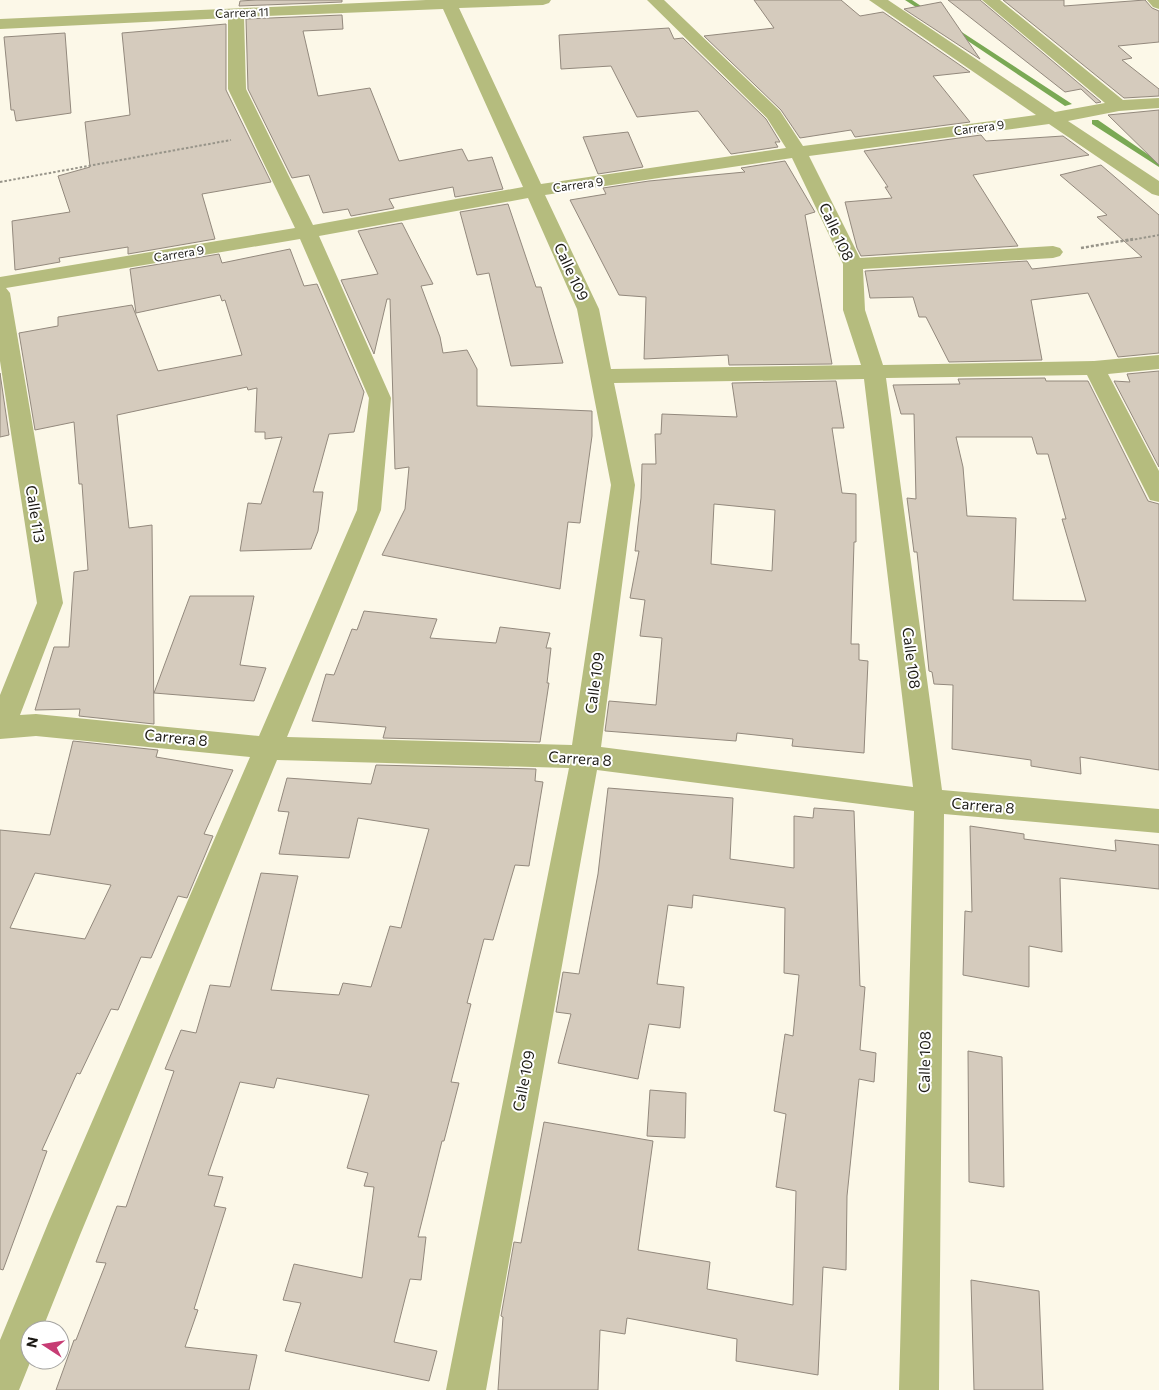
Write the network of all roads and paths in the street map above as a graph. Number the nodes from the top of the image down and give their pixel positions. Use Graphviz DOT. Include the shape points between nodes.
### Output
graph roads {
  1 [pos="543,0"];
  2 [pos="655,0"];
  3 [pos="877,0"];
  4 [pos="990,0"];
  5 [pos="1155,0"];
  6 [pos="447,2"];
  7 [pos="1159,4"];
  8 [pos="300,5"];
  9 [pos="236,13"];
  10 [pos="0,24"];
  11 [pos="1159,103"];
  12 [pos="1119,106"];
  13 [pos="1053,118"];
  14 [pos="261,135"];
  15 [pos="798,152"];
  16 [pos="0,182"];
  17 [pos="1159,190"];
  18 [pos="533,191"];
  19 [pos="306,232"];
  20 [pos="1159,235"];
  21 [pos="1053,252"];
  22 [pos="852,264"];
  23 [pos="0,283"];
  24 [pos="0,293"];
  25 [pos="1159,362"];
  26 [pos="1094,368"];
  27 [pos="874,371"];
  28 [pos="601,376"];
  29 [pos="1159,494"];
  30 [pos="0,728"];
  31 [pos="269,748"];
  32 [pos="585,757"];
  33 [pos="930,801"];
  34 [pos="1159,821"];
  35 [pos="0,1388"];
  36 [pos="466,1390"];
  37 [pos="919,1390"];
  1 -- 6 [label="street, Carrera 11"];
  2 -- 15 [label="street, Calle 108" via="774,115"];
  3 -- 13 [label="street"];
  4 -- 12 [label="street"];
  5 -- 7 [label="street"];
  6 -- 8 [label="street, Carrera 11"];
  6 -- 18 [label="street, Calle 109"];
  8 -- 9 [label="street, Carrera 11"];
  9 -- 10 [label="street, Carrera 11"];
  9 -- 14 [label="street" via="236,89"];
  11 -- 12 [label="street, Carrera 9"];
  12 -- 13 [label="street, Carrera 9"];
  13 -- 15 [label="street, Carrera 9"];
  13 -- 17 [label="street"];
  14 -- 16 [label="path"];
  14 -- 19 [label="street"];
  15 -- 18 [label="street, Carrera 9"];
  15 -- 22 [label="street, Calle 108"];
  18 -- 19 [label="street, Carrera 9"];
  18 -- 28 [label="street, Calle 109" via="588,309"];
  19 -- 23 [label="street, Carrera 9"];
  19 -- 31 [label="street" via="380,398 369,510"];
  20 -- 21 [label="path"];
  21 -- 22 [label="street"];
  22 -- 27 [label="street, Calle 108" via="854,310"];
  24 -- 30 [label="street, Calle 113" via="50,603"];
  25 -- 26 [label="street"];
  26 -- 27 [label="street"];
  26 -- 29 [label="street"];
  27 -- 28 [label="street"];
  27 -- 33 [label="street, Calle 108"];
  28 -- 32 [label="street, Calle 109" via="623,484"];
  30 -- 31 [label="street, Carrera 8" via="36,724"];
  31 -- 32 [label="street, Carrera 8"];
  31 -- 35 [label="street" via="62,1234"];
  32 -- 33 [label="street, Carrera 8"];
  32 -- 36 [label="street, Calle 109"];
  33 -- 34 [label="street, Carrera 8"];
  33 -- 37 [label="street, Calle 108"];
}
